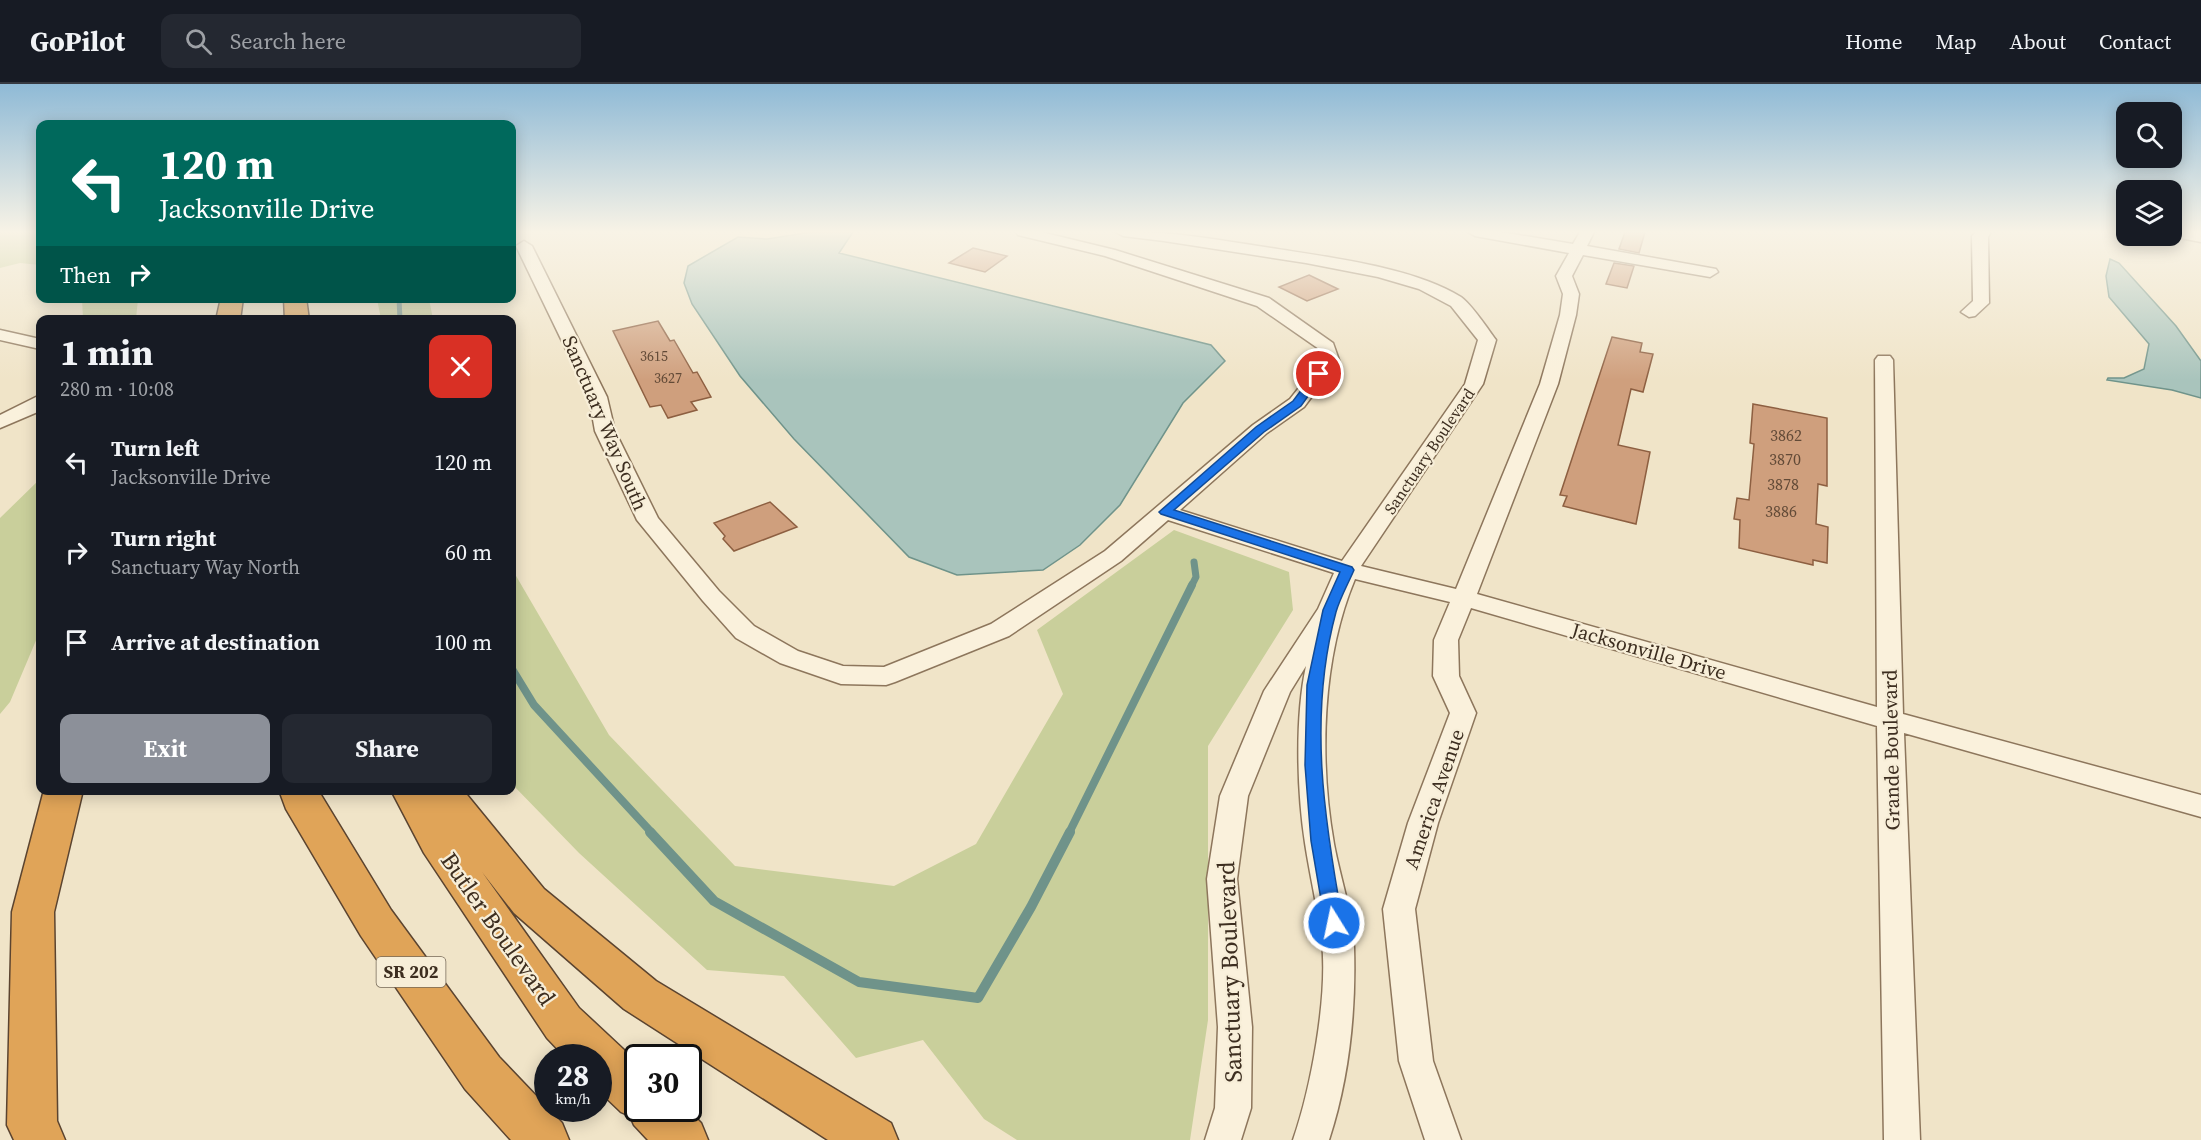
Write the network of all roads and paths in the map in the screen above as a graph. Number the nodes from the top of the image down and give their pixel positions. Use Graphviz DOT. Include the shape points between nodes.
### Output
graph roads {
  1 [pos="540,281"];
  2 [pos="1199,281"];
  3 [pos="1409,281"];
  4 [pos="1566,281"];
  5 [pos="1981,281"];
  6 [pos="1969,312"];
  7 [pos="0,335"];
  8 [pos="36,343"];
  9 [pos="1884,360"];
  10 [pos="36,406"];
  11 [pos="0,422"];
  12 [pos="1165,512"];
  13 [pos="1347,570"];
  14 [pos="1462,598"];
  15 [pos="1330,610"];
  16 [pos="1890,720"];
  17 [pos="63,795"];
  18 [pos="299,795"];
  19 [pos="413,795"];
  20 [pos="447,795"];
  21 [pos="2201,806"];
  22 [pos="624,1082"];
  23 [pos="665,1122"];
  24 [pos="40,1140"];
  25 [pos="544,1140"];
  26 [pos="683,1140"];
  27 [pos="873,1140"];
  28 [pos="1223,1140"];
  29 [pos="1311,1140"];
  30 [pos="1443,1140"];
  31 [pos="1902,1140"];
  1 -- 12 [label="street, Sanctuary Way South" via="587,372 605,431 648,520 745,632 789,657 841,675 886,676 1000,630 1113,556"];
  2 -- 12 [label="street" via="1263,302 1327,346 1330,360 1297,404 1260,429"];
  3 -- 13 [label="street, Sanctuary Boulevard" via="1457,302 1487,340 1474,384"];
  4 -- 14 [label="street, America Avenue" via="1571,294 1549,384"];
  5 -- 6 [label="street" via="1981,303"];
  7 -- 8 [label="street"];
  9 -- 16 [label="street, Grande Boulevard"];
  10 -- 11 [label="street"];
  12 -- 13 [label="street, Jacksonville Drive"];
  13 -- 14 [label="street, Jacksonville Drive"];
  13 -- 15 [label="street, Sanctuary Boulevard"];
  14 -- 16 [label="street, Jacksonville Drive"];
  14 -- 30 [label="street, America Avenue" via="1446,639 1446,676 1463,713 1423,823 1399,909 1416,1061"];
  15 -- 28 [label="street, Sanctuary Boulevard" via="1277,691 1234,796 1222,879 1235,1027 1233,1108"];
  15 -- 29 [label="street, Sanctuary Boulevard" via="1315,685 1313,765 1319,841 1338,944 1337,1015"];
  16 -- 21 [label="street, Jacksonville Drive"];
  16 -- 31 [label="street, Grande Boulevard"];
  17 -- 24 [label="highway" via="33,912 32,1125"];
  18 -- 25 [label="highway, SR 202" via="376,923 476,1064"];
  19 -- 22 [label="highway, Butler Boulevard" via="438,842 563,1023"];
  20 -- 27 [label="highway" via="529,901 640,995"];
  23 -- 26 [label="highway"];
}
